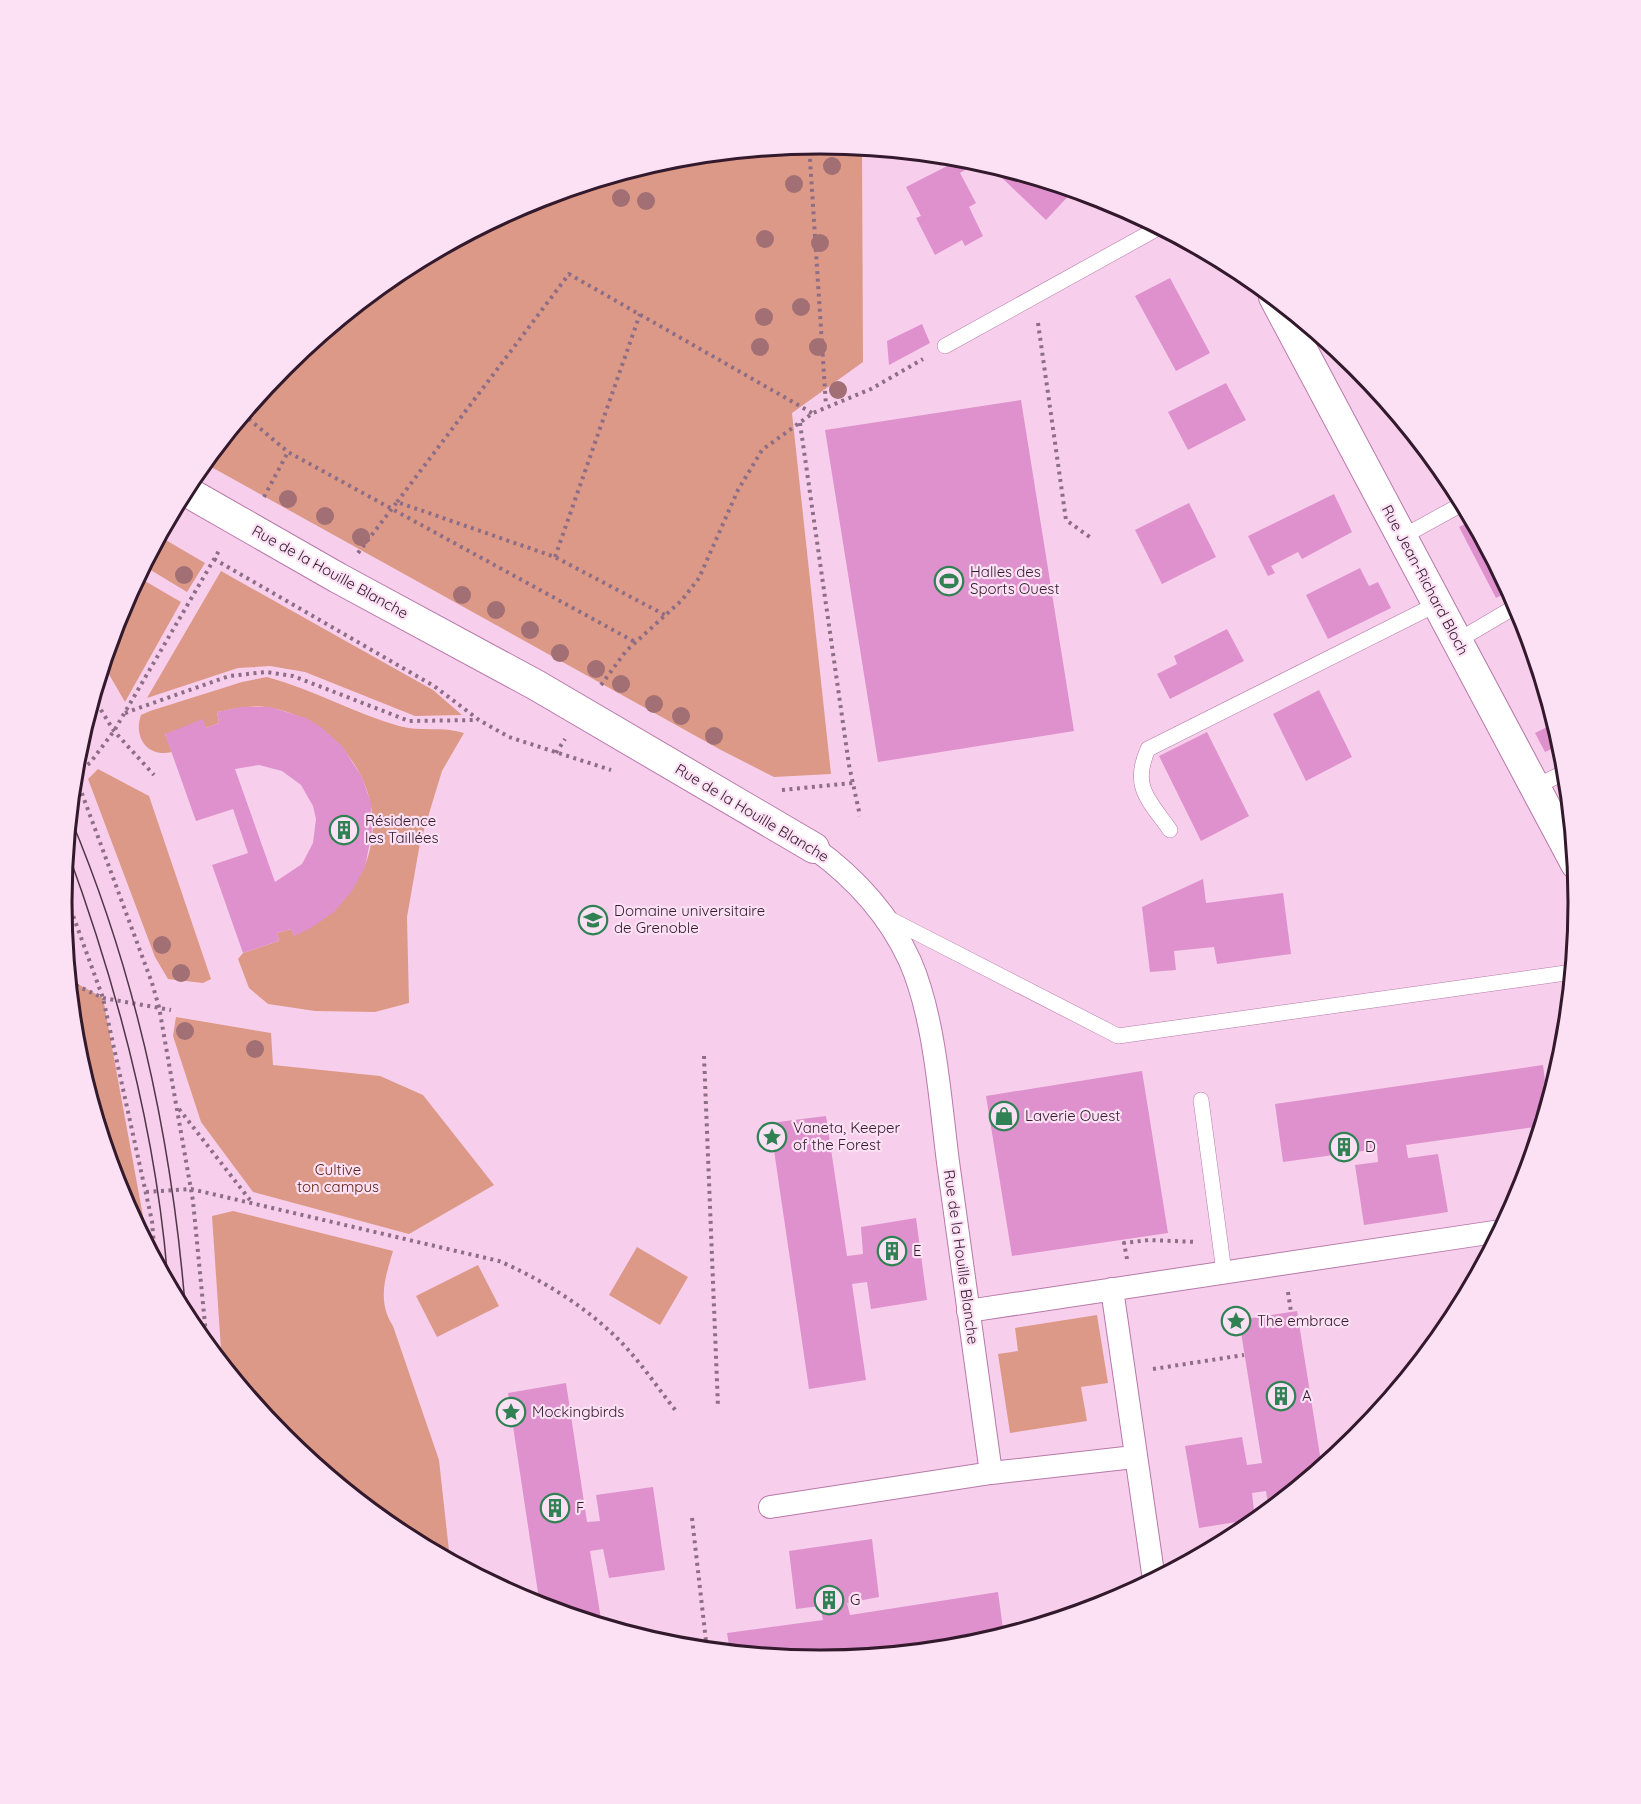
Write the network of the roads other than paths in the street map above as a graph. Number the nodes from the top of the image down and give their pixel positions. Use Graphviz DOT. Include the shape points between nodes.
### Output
graph roads {
  1 [pos="1152,231"];
  2 [pos="1283,314"];
  3 [pos="945,346"];
  4 [pos="192,495"];
  5 [pos="1456,507"];
  6 [pos="1402,537"];
  7 [pos="1437,604"];
  8 [pos="1509,610"];
  9 [pos="1457,641"];
  10 [pos="1558,775"];
  11 [pos="1535,787"];
  12 [pos="1170,830"];
  13 [pos="1566,846"];
  14 [pos="814,848"];
  15 [pos="882,915"];
  16 [pos="1565,973"];
  17 [pos="1201,1100"];
  18 [pos="1492,1232"];
  19 [pos="1224,1272"];
  20 [pos="1112,1289"];
  21 [pos="968,1311"];
  22 [pos="1134,1457"];
  23 [pos="981,1475"];
  24 [pos="770,1507"];
  25 [pos="1153,1573"];
  1 -- 3 [label="lane"];
  2 -- 6 [label="street, Rue Jean-Richard Bloch"];
  4 -- 14 [label="street, Rue de la Houille Blanche" via="583,713"];
  5 -- 6 [label="lane"];
  6 -- 7 [label="street, Rue Jean-Richard Bloch"];
  7 -- 9 [label="street, Rue Jean-Richard Bloch"];
  7 -- 12 [label="lane" via="1148,749 1139,778 1142,790"];
  8 -- 9 [label="lane"];
  9 -- 11 [label="street, Rue Jean-Richard Bloch"];
  10 -- 11 [label="lane"];
  11 -- 13 [label="street, Rue Jean-Richard Bloch"];
  14 -- 15 [label="street, Rue de la Houille Blanche" via="849,875"];
  15 -- 16 [label="lane" via="1118,1036"];
  15 -- 21 [label="street, Rue de la Houille Blanche" via="910,960 925,1011"];
  17 -- 19 [label="lane"];
  18 -- 19 [label="street"];
  19 -- 20 [label="street"];
  20 -- 21 [label="street"];
  20 -- 22 [label="street"];
  21 -- 23 [label="street, Rue de la Houille Blanche"];
  22 -- 23 [label="street"];
  22 -- 25 [label="street"];
  23 -- 24 [label="street"];
}
